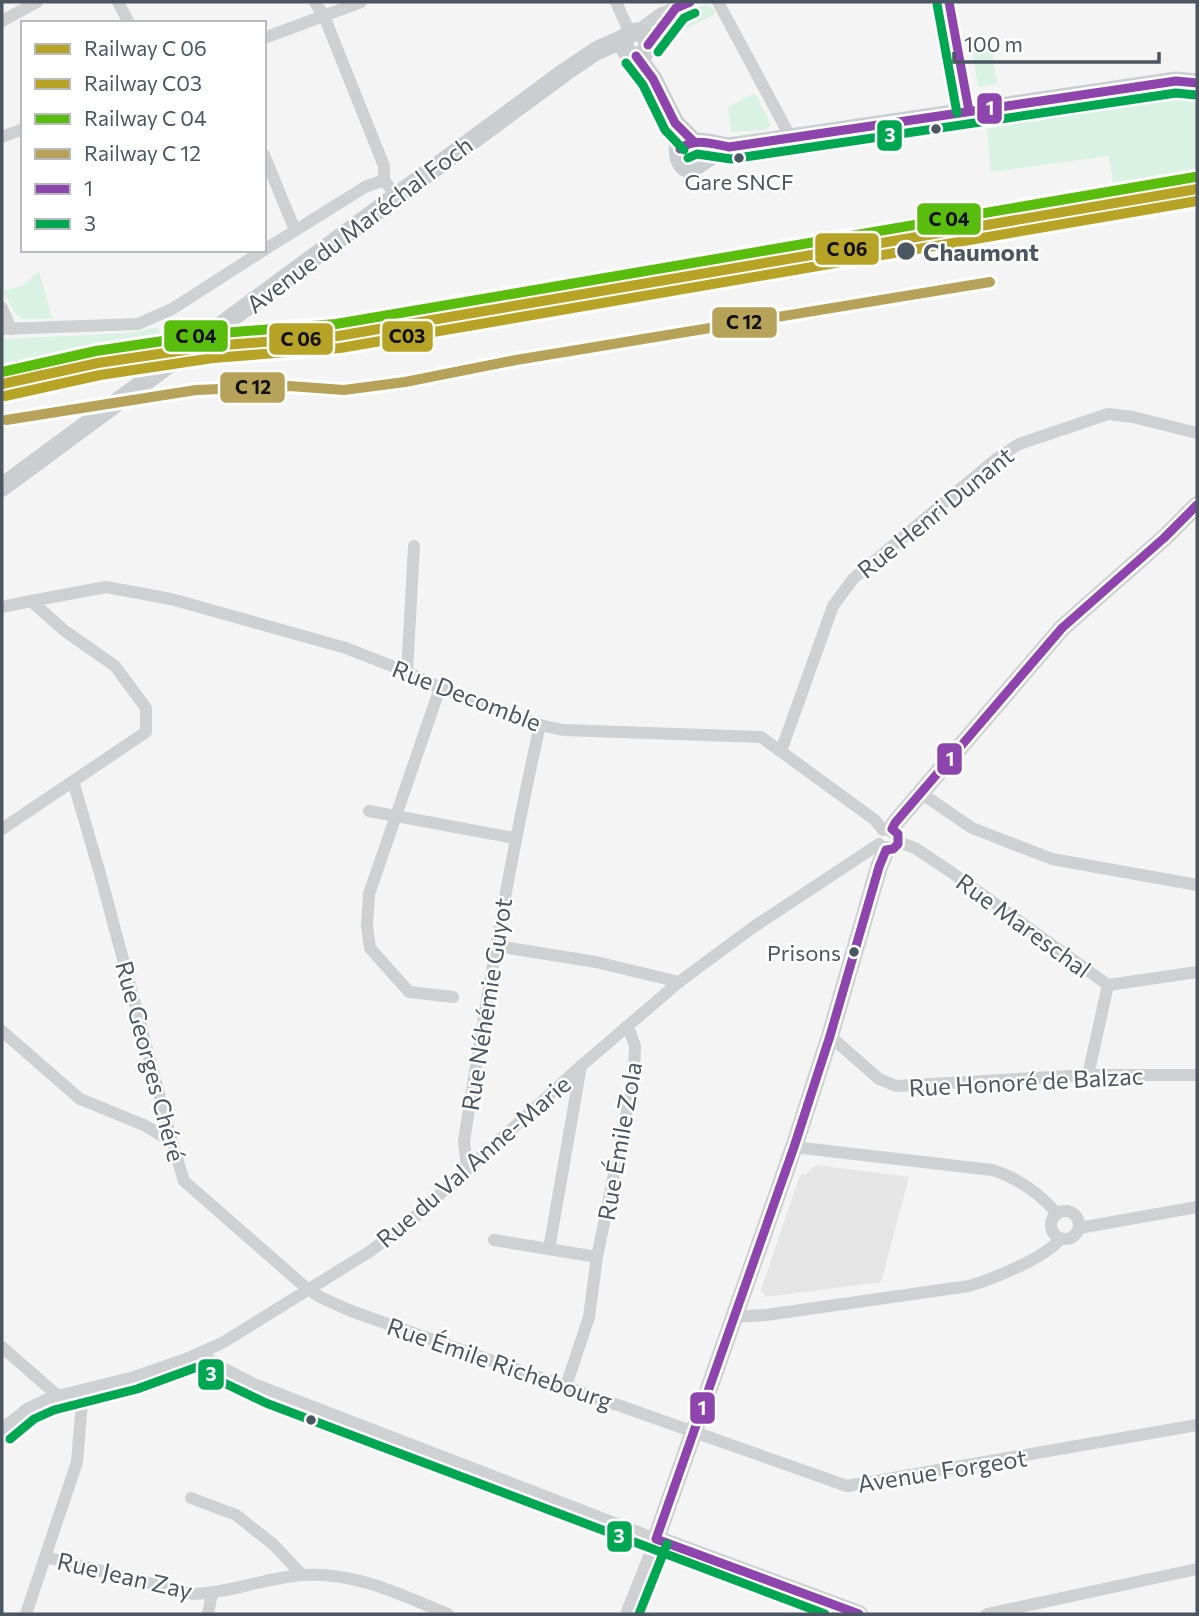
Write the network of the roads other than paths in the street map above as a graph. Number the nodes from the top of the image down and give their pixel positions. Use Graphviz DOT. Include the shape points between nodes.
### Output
graph roads {
  1 [pos="37,2"];
  2 [pos="118,2"];
  3 [pos="315,2"];
  4 [pos="361,2"];
  5 [pos="616,2"];
  6 [pos="690,2"];
  7 [pos="718,2"];
  8 [pos="949,2"];
  9 [pos="324,16"];
  10 [pos="2,21"];
  11 [pos="128,21"];
  12 [pos="266,36"];
  13 [pos="636,44"];
  14 [pos="1196,83"];
  15 [pos="969,111"];
  16 [pos="21,130"];
  17 [pos="2,137"];
  18 [pos="791,138"];
  19 [pos="266,160"];
  20 [pos="390,188"];
  21 [pos="295,230"];
  22 [pos="266,249"];
  23 [pos="261,252"];
  24 [pos="2,308"];
  25 [pos="6,329"];
  26 [pos="1197,433"];
  27 [pos="2,487"];
  28 [pos="1197,505"];
  29 [pos="414,546"];
  30 [pos="31,601"];
  31 [pos="2,607"];
  32 [pos="407,672"];
  33 [pos="440,688"];
  34 [pos="540,725"];
  35 [pos="781,751"];
  36 [pos="73,781"];
  37 [pos="921,793"];
  38 [pos="369,811"];
  39 [pos="396,816"];
  40 [pos="2,828"];
  41 [pos="514,838"];
  42 [pos="888,839"];
  43 [pos="1197,885"];
  44 [pos="496,946"];
  45 [pos="1197,972"];
  46 [pos="678,982"];
  47 [pos="1108,985"];
  48 [pos="453,997"];
  49 [pos="626,1027"];
  50 [pos="2,1031"];
  51 [pos="830,1036"];
  52 [pos="581,1066"];
  53 [pos="1088,1075"];
  54 [pos="1197,1075"];
  55 [pos="172,1142"];
  56 [pos="794,1147"];
  57 [pos="467,1169"];
  58 [pos="1197,1207"];
  59 [pos="1057,1214"];
  60 [pos="1079,1228"];
  61 [pos="1060,1239"];
  62 [pos="494,1240"];
  63 [pos="548,1249"];
  64 [pos="597,1257"];
  65 [pos="309,1290"];
  66 [pos="734,1317"];
  67 [pos="2,1347"];
  68 [pos="203,1352"];
  69 [pos="566,1386"];
  70 [pos="83,1390"];
  71 [pos="57,1395"];
  72 [pos="1197,1425"];
  73 [pos="2,1429"];
  74 [pos="694,1432"];
  75 [pos="191,1498"];
  76 [pos="656,1539"];
  77 [pos="46,1557"];
  78 [pos="1197,1569"];
  79 [pos="302,1575"];
  80 [pos="212,1593"];
  81 [pos="26,1614"];
  82 [pos="208,1614"];
  83 [pos="448,1614"];
  84 [pos="626,1614"];
  85 [pos="859,1614"];
  86 [pos="986,1614"];
  1 -- 10 [label="street"];
  2 -- 11 [label="street"];
  3 -- 9 [label="street"];
  4 -- 9 [label="street"];
  5 -- 13 [label="street"];
  6 -- 13 [label="street, Avenue du Maréchal Foch" via="676,8"];
  7 -- 18 [label="street"];
  8 -- 15 [label="street"];
  9 -- 12 [label="street"];
  9 -- 20 [label="street"];
  13 -- 18 [label="main road" via="675,123 694,148"];
  13 -- 20 [label="main road, Avenue du Maréchal Foch" via="596,51"];
  14 -- 15 [label="main road" via="1176,81"];
  15 -- 18 [label="main road"];
  16 -- 17 [label="street"];
  19 -- 21 [label="street"];
  20 -- 21 [label="street" via="365,187"];
  20 -- 27 [label="main road, Avenue du Maréchal Foch"];
  21 -- 22 [label="street"];
  23 -- 25 [label="street" via="172,309 138,324"];
  24 -- 25 [label="street"];
  26 -- 35 [label="street, Rue Henri Dunant" via="1108,414 1005,452 853,579 833,606"];
  28 -- 37 [label="street" via="1062,628"];
  29 -- 32 [label="street"];
  30 -- 31 [label="street, Rue Decomble"];
  30 -- 32 [label="street, Rue Decomble" via="94,587 133,590 346,648"];
  30 -- 36 [label="street" via="115,666 146,708 146,732"];
  32 -- 33 [label="street, Rue Decomble"];
  33 -- 34 [label="street, Rue Decomble"];
  33 -- 39 [label="street, Rue Néhémie Guyot"];
  34 -- 35 [label="street, Rue Decomble" via="562,730 761,737"];
  34 -- 41 [label="street, Rue Néhémie Guyot"];
  35 -- 42 [label="street, Rue Decomble" via="875,820"];
  36 -- 40 [label="street"];
  36 -- 55 [label="street, Rue Georges Chéré"];
  37 -- 42 [label="street" via="895,822"];
  37 -- 43 [label="street" via="972,828 1052,859"];
  38 -- 39 [label="street"];
  39 -- 41 [label="street"];
  39 -- 48 [label="street, Rue Néhémie Guyot" via="369,894 370,948 409,992"];
  41 -- 44 [label="street, Rue Néhémie Guyot"];
  42 -- 46 [label="street, Rue du Val Anne-Marie"];
  42 -- 47 [label="street, Rue Mareschal" via="915,848"];
  42 -- 51 [label="street"];
  44 -- 46 [label="street" via="596,962"];
  44 -- 57 [label="street, Rue Néhémie Guyot" via="464,1141"];
  45 -- 47 [label="street, Rue Mareschal"];
  46 -- 49 [label="street, Rue du Val Anne-Marie"];
  47 -- 53 [label="street"];
  49 -- 52 [label="street, Rue du Val Anne-Marie"];
  49 -- 64 [label="street, Rue Émile Zola" via="635,1046 634,1077"];
  50 -- 55 [label="street" via="80,1099 144,1125"];
  51 -- 53 [label="street, Rue Honoré de Balzac" via="879,1079 896,1086"];
  51 -- 56 [label="street"];
  52 -- 57 [label="street, Rue du Val Anne-Marie"];
  52 -- 63 [label="street, Rue Émile Zola"];
  53 -- 54 [label="street, Rue Honoré de Balzac"];
  55 -- 65 [label="street, Rue Georges Chéré" via="184,1181"];
  56 -- 59 [label="street" via="992,1170 1042,1197"];
  56 -- 66 [label="street"];
  57 -- 65 [label="street, Rue du Val Anne-Marie" via="407,1224"];
  58 -- 60 [label="street"];
  59 -- 60 [label="street" via="1063,1211 1076,1216"];
  59 -- 61 [label="street" via="1052,1230"];
  60 -- 61 [label="street" via="1072,1238"];
  61 -- 66 [label="street" via="1042,1253 969,1286"];
  62 -- 63 [label="street"];
  63 -- 64 [label="street"];
  64 -- 69 [label="street, Rue Émile Zola" via="589,1317"];
  65 -- 68 [label="street, Rue du Val Anne-Marie"];
  65 -- 69 [label="street, Rue Émile Richebourg" via="351,1311"];
  66 -- 74 [label="street"];
  67 -- 71 [label="street"];
  68 -- 70 [label="street, Rue du Val Anne-Marie"];
  68 -- 76 [label="street" via="213,1363 254,1384"];
  69 -- 74 [label="street, Rue Émile Richebourg"];
  70 -- 71 [label="street, Rue du Val Anne-Marie"];
  70 -- 77 [label="street" via="77,1462"];
  71 -- 73 [label="street, Rue du Val Anne-Marie" via="27,1409"];
  72 -- 74 [label="street, Avenue Forgeot" via="847,1486"];
  74 -- 76 [label="street"];
  75 -- 79 [label="street" via="236,1516 274,1545"];
  76 -- 84 [label="street"];
  76 -- 85 [label="street"];
  77 -- 80 [label="street, Rue Jean Zay" via="168,1590"];
  77 -- 81 [label="street"];
  78 -- 86 [label="street"];
  79 -- 80 [label="street, Rue Jean Zay"];
  79 -- 83 [label="street, Rue Jean Zay" via="340,1575"];
  80 -- 82 [label="street"];
}
